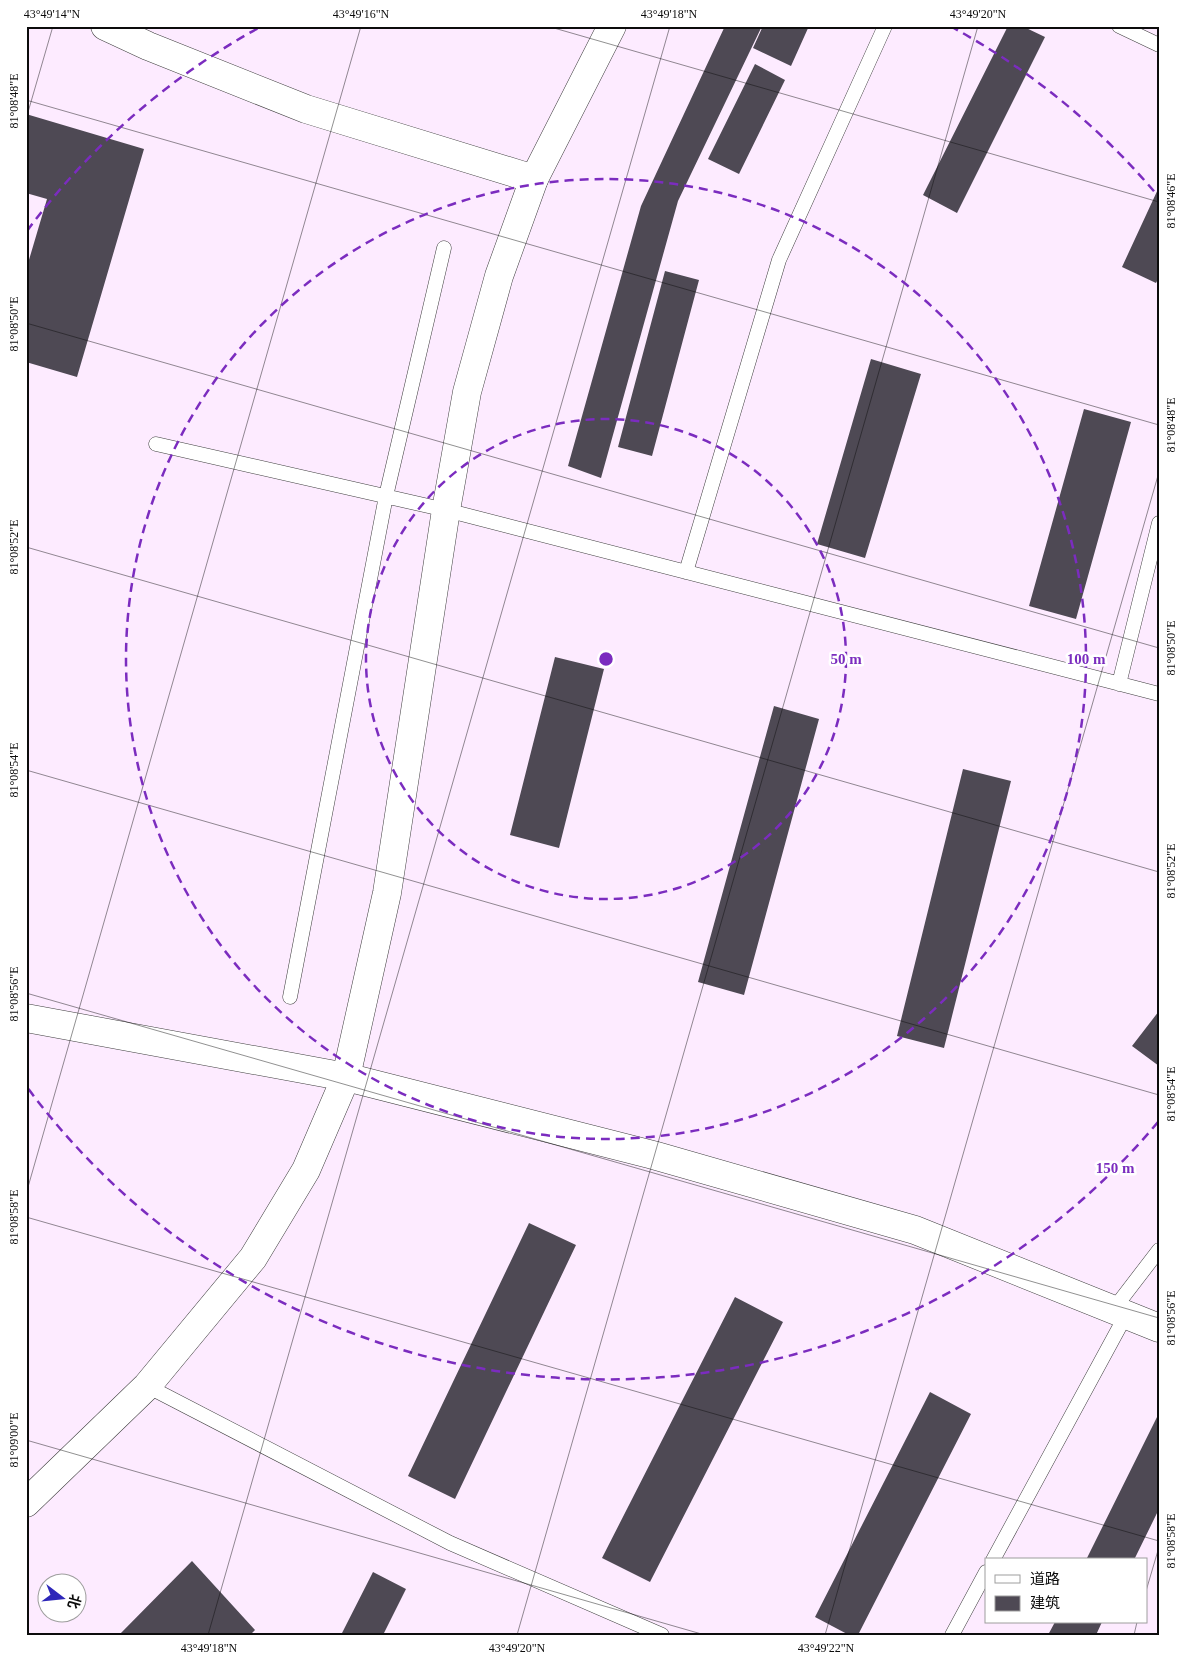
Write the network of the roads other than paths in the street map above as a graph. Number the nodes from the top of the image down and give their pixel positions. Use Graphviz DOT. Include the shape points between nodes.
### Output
graph roads {
  1 [pos="104,26"];
  2 [pos="612,26"];
  3 [pos="885,26"];
  4 [pos="1119,26"];
  5 [pos="1159,45"];
  6 [pos="534,179"];
  7 [pos="444,248"];
  8 [pos="156,444"];
  9 [pos="386,496"];
  10 [pos="446,510"];
  11 [pos="1159,523"];
  12 [pos="686,572"];
  13 [pos="1119,684"];
  14 [pos="1159,694"];
  15 [pos="290,997"];
  16 [pos="26,1018"];
  17 [pos="346,1077"];
  18 [pos="1159,1250"];
  19 [pos="1120,1313"];
  20 [pos="1159,1328"];
  21 [pos="147,1386"];
  22 [pos="26,1503"];
  23 [pos="994,1558"];
  24 [pos="985,1574"];
  25 [pos="662,1635"];
  26 [pos="952,1635"];
  1 -- 6 [label="street" via="306,109"];
  2 -- 6 [label="street"];
  3 -- 12 [label="lane" via="779,260"];
  4 -- 5 [label="lane"];
  6 -- 10 [label="street" via="499,276 467,392"];
  7 -- 9 [label="lane"];
  8 -- 9 [label="lane"];
  9 -- 10 [label="lane"];
  9 -- 15 [label="lane"];
  10 -- 12 [label="lane"];
  10 -- 17 [label="street" via="387,893"];
  11 -- 13 [label="lane"];
  12 -- 13 [label="lane"];
  13 -- 14 [label="lane"];
  16 -- 17 [label="street"];
  17 -- 19 [label="street" via="653,1155 915,1230"];
  17 -- 21 [label="street" via="306,1170 253,1258"];
  18 -- 19 [label="lane"];
  19 -- 20 [label="street"];
  19 -- 23 [label="lane"];
  21 -- 22 [label="street"];
  21 -- 25 [label="lane" via="450,1543"];
  24 -- 26 [label="lane"];
}
